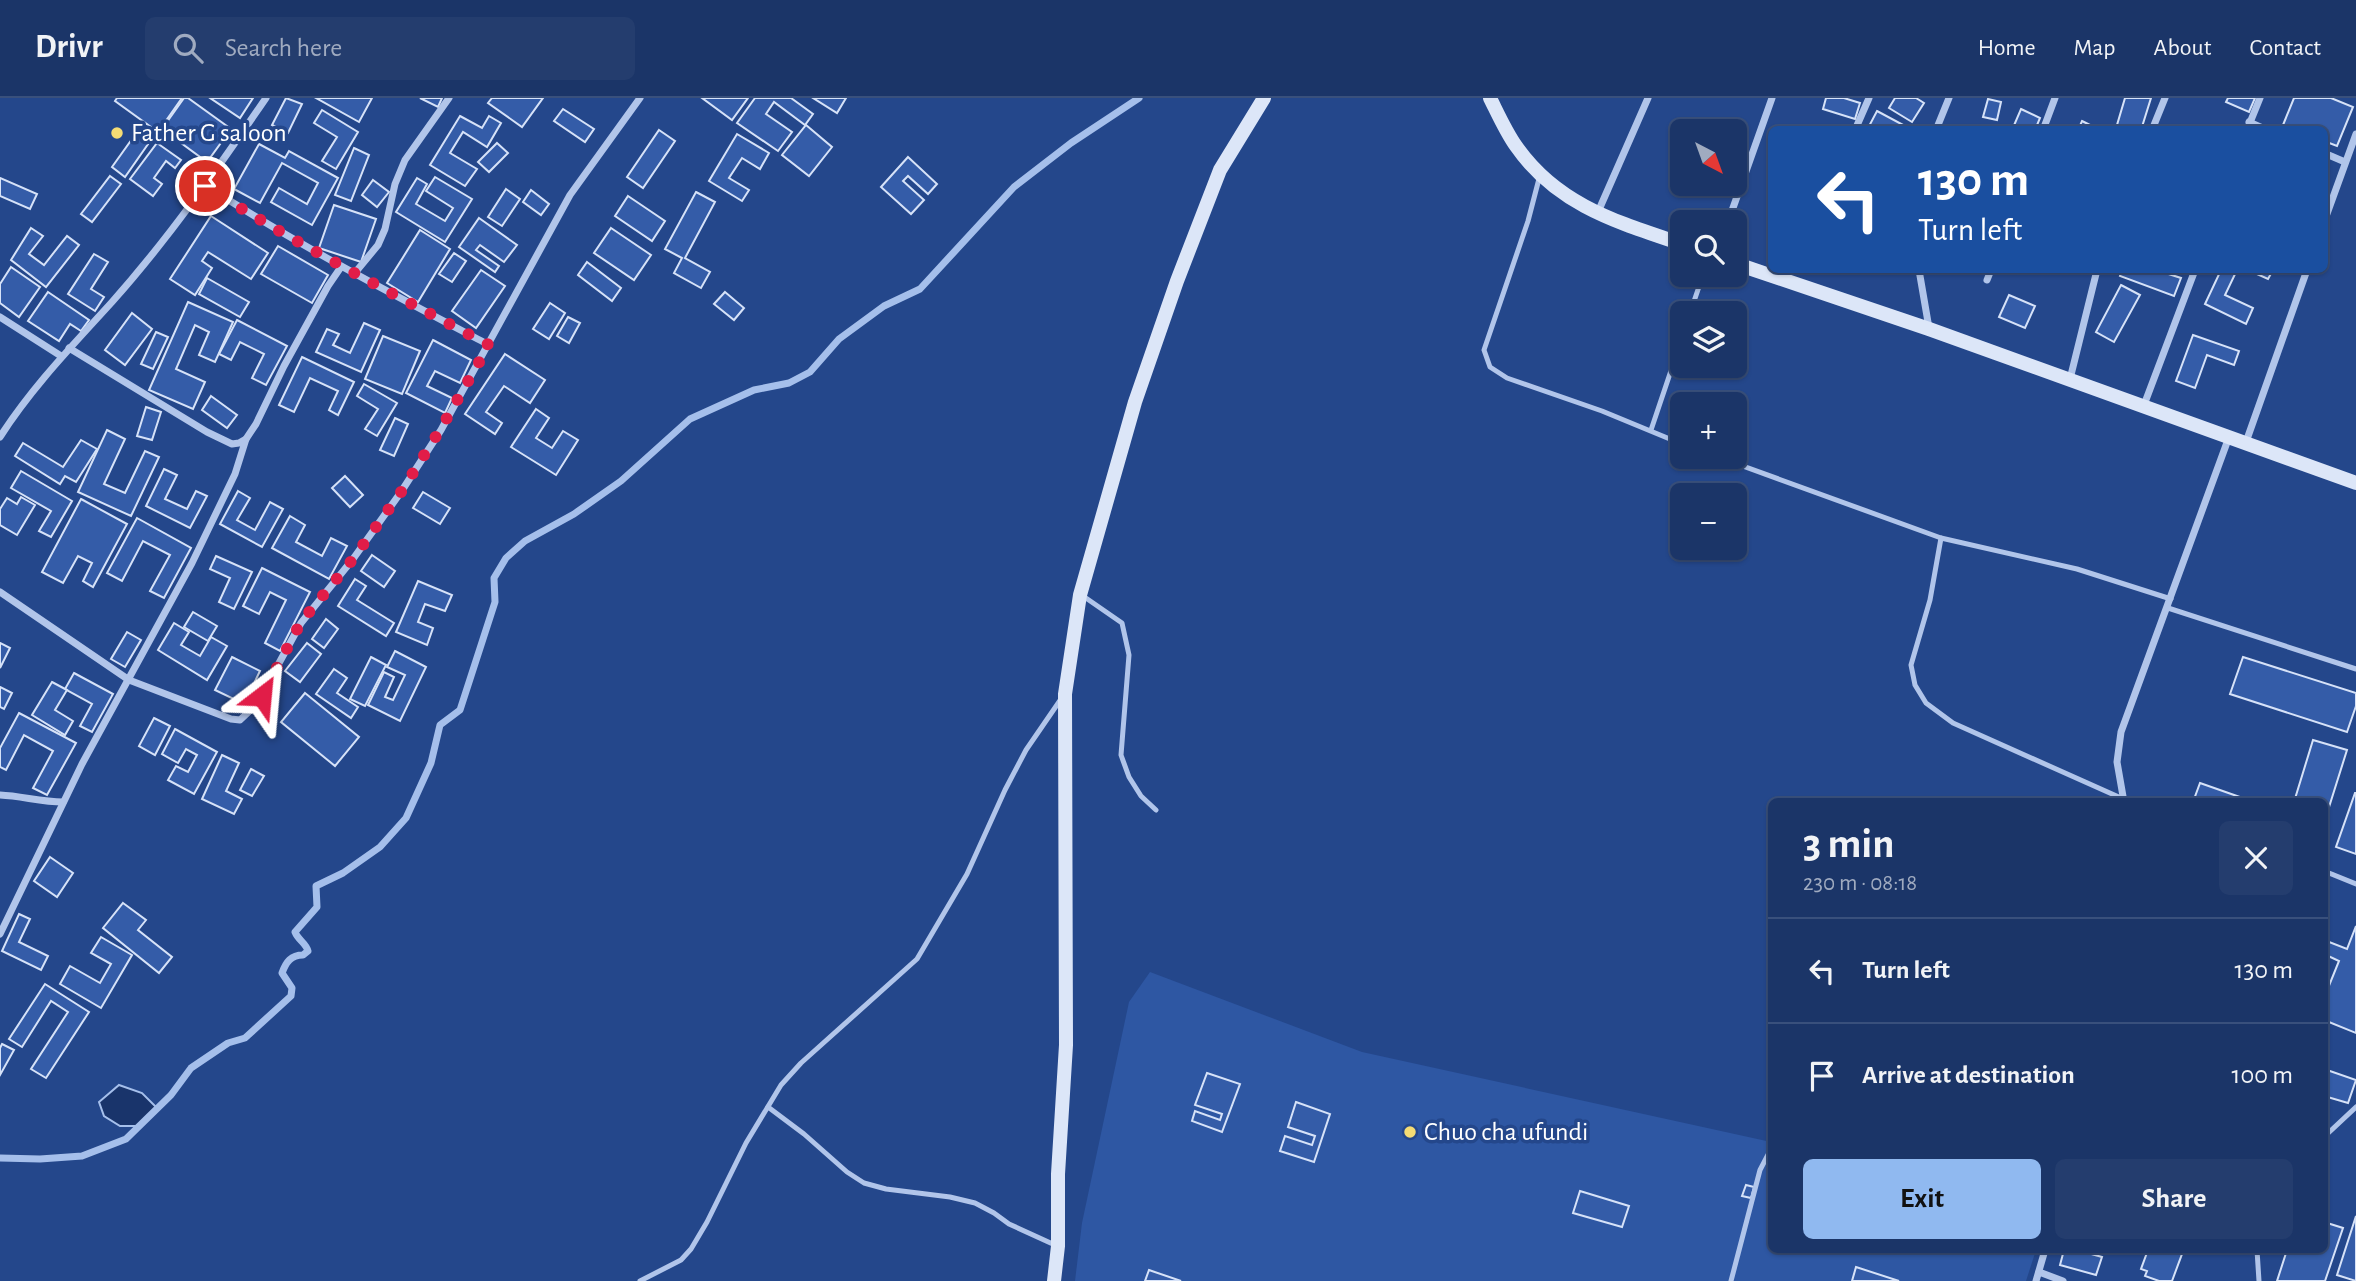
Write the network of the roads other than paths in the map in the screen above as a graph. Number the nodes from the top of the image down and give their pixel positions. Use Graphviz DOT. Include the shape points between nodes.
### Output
graph roads {
  1 [pos="266,98"];
  2 [pos="449,98"];
  3 [pos="640,98"];
  4 [pos="1264,98"];
  5 [pos="1648,98"];
  6 [pos="1772,98"];
  7 [pos="1869,98"];
  8 [pos="1950,98"];
  9 [pos="2055,98"];
  10 [pos="2165,98"];
  11 [pos="2260,98"];
  12 [pos="1493,99"];
  13 [pos="1857,126"];
  14 [pos="1938,126"];
  15 [pos="2044,126"];
  16 [pos="2154,126"];
  17 [pos="2248,126"];
  18 [pos="2356,134"];
  19 [pos="2328,155"];
  20 [pos="2345,162"];
  21 [pos="1540,175"];
  22 [pos="205,186"];
  23 [pos="1732,210"];
  24 [pos="2328,211"];
  25 [pos="1598,213"];
  26 [pos="1670,240"];
  27 [pos="1747,265"];
  28 [pos="341,267"];
  29 [pos="1768,270"];
  30 [pos="1920,273"];
  31 [pos="1990,273"];
  32 [pos="2096,273"];
  33 [pos="2193,273"];
  34 [pos="2306,273"];
  35 [pos="354,274"];
  36 [pos="1793,276"];
  37 [pos="1987,280"];
  38 [pos="0,317"];
  39 [pos="1929,329"];
  40 [pos="489,345"];
  41 [pos="69,348"];
  42 [pos="61,356"];
  43 [pos="1670,374"];
  44 [pos="2070,379"];
  45 [pos="2144,405"];
  46 [pos="1651,430"];
  47 [pos="0,437"];
  48 [pos="2229,438"];
  49 [pos="246,439"];
  50 [pos="1670,439"];
  51 [pos="2246,442"];
  52 [pos="1747,468"];
  53 [pos="2356,484"];
  54 [pos="1941,538"];
  55 [pos="0,592"];
  56 [pos="1080,595"];
  57 [pos="2171,599"];
  58 [pos="2168,608"];
  59 [pos="2356,669"];
  60 [pos="129,680"];
  61 [pos="1065,694"];
  62 [pos="0,795"];
  63 [pos="2119,798"];
  64 [pos="2125,798"];
  65 [pos="63,802"];
  66 [pos="1156,810"];
  67 [pos="2328,873"];
  68 [pos="2356,884"];
  69 [pos="0,934"];
  70 [pos="768,1107"];
  71 [pos="2356,1107"];
  72 [pos="2328,1133"];
  73 [pos="1768,1155"];
  74 [pos="1058,1246"];
  75 [pos="2044,1253"];
  76 [pos="2256,1253"];
  77 [pos="2039,1272"];
  78 [pos="639,1281"];
  79 [pos="1054,1281"];
  80 [pos="1731,1281"];
  81 [pos="2036,1281"];
  82 [pos="2063,1281"];
  83 [pos="2259,1281"];
  1 -- 22 [label="street"];
  2 -- 35 [label="street" via="405,160 378,245"];
  3 -- 40 [label="street" via="570,195"];
  4 -- 56 [label="street" via="1220,170 1177,281 1135,402"];
  5 -- 25 [label="street"];
  6 -- 23 [label="street"];
  7 -- 13 [label="street"];
  8 -- 14 [label="street"];
  9 -- 15 [label="street"];
  10 -- 16 [label="street"];
  11 -- 17 [label="street"];
  12 -- 21 [label="street" via="1516,145"];
  18 -- 20 [label="street"];
  19 -- 20 [label="street"];
  20 -- 24 [label="street"];
  21 -- 25 [label="street" via="1566,197"];
  21 -- 46 [label="lane" via="1484,350 1490,367 1507,378"];
  22 -- 28 [label="street"];
  22 -- 41 [label="street"];
  25 -- 26 [label="street"];
  27 -- 29 [label="street"];
  28 -- 35 [label="street"];
  28 -- 49 [label="street"];
  30 -- 39 [label="street"];
  31 -- 37 [label="street"];
  32 -- 44 [label="street"];
  33 -- 45 [label="street"];
  34 -- 51 [label="street"];
  35 -- 40 [label="street"];
  36 -- 39 [label="street"];
  38 -- 42 [label="street"];
  39 -- 44 [label="street"];
  40 -- 60 [label="street" via="401,492 301,622 248,714 231,719"];
  41 -- 42 [label="street"];
  41 -- 49 [label="street" via="207,432 232,444"];
  42 -- 47 [label="street"];
  43 -- 46 [label="lane"];
  44 -- 45 [label="street"];
  45 -- 48 [label="street"];
  46 -- 50 [label="lane"];
  48 -- 51 [label="street"];
  48 -- 57 [label="street"];
  49 -- 60 [label="street" via="235,474 192,563"];
  51 -- 53 [label="street"];
  52 -- 54 [label="lane"];
  54 -- 57 [label="lane" via="2077,569"];
  54 -- 63 [label="lane" via="1930,600 1911,665 1915,685 1926,703 1953,723"];
  55 -- 60 [label="street"];
  56 -- 61 [label="street"];
  56 -- 66 [label="lane" via="1122,623 1129,654 1121,755 1141,796"];
  57 -- 58 [label="street"];
  58 -- 59 [label="lane"];
  58 -- 64 [label="street" via="2121,732 2117,762"];
  60 -- 65 [label="street"];
  61 -- 70 [label="lane" via="1026,750 967,874 917,959 801,1063"];
  61 -- 74 [label="street" via="1066,1045"];
  62 -- 65 [label="street"];
  65 -- 69 [label="street"];
  67 -- 68 [label="lane"];
  70 -- 74 [label="lane" via="864,1183 975,1203"];
  70 -- 78 [label="lane" via="691,1249 681,1260"];
  71 -- 72 [label="lane"];
  73 -- 80 [label="lane"];
  74 -- 79 [label="street"];
  75 -- 77 [label="street"];
  76 -- 83 [label="lane"];
  77 -- 81 [label="street"];
  77 -- 82 [label="street"];
}
